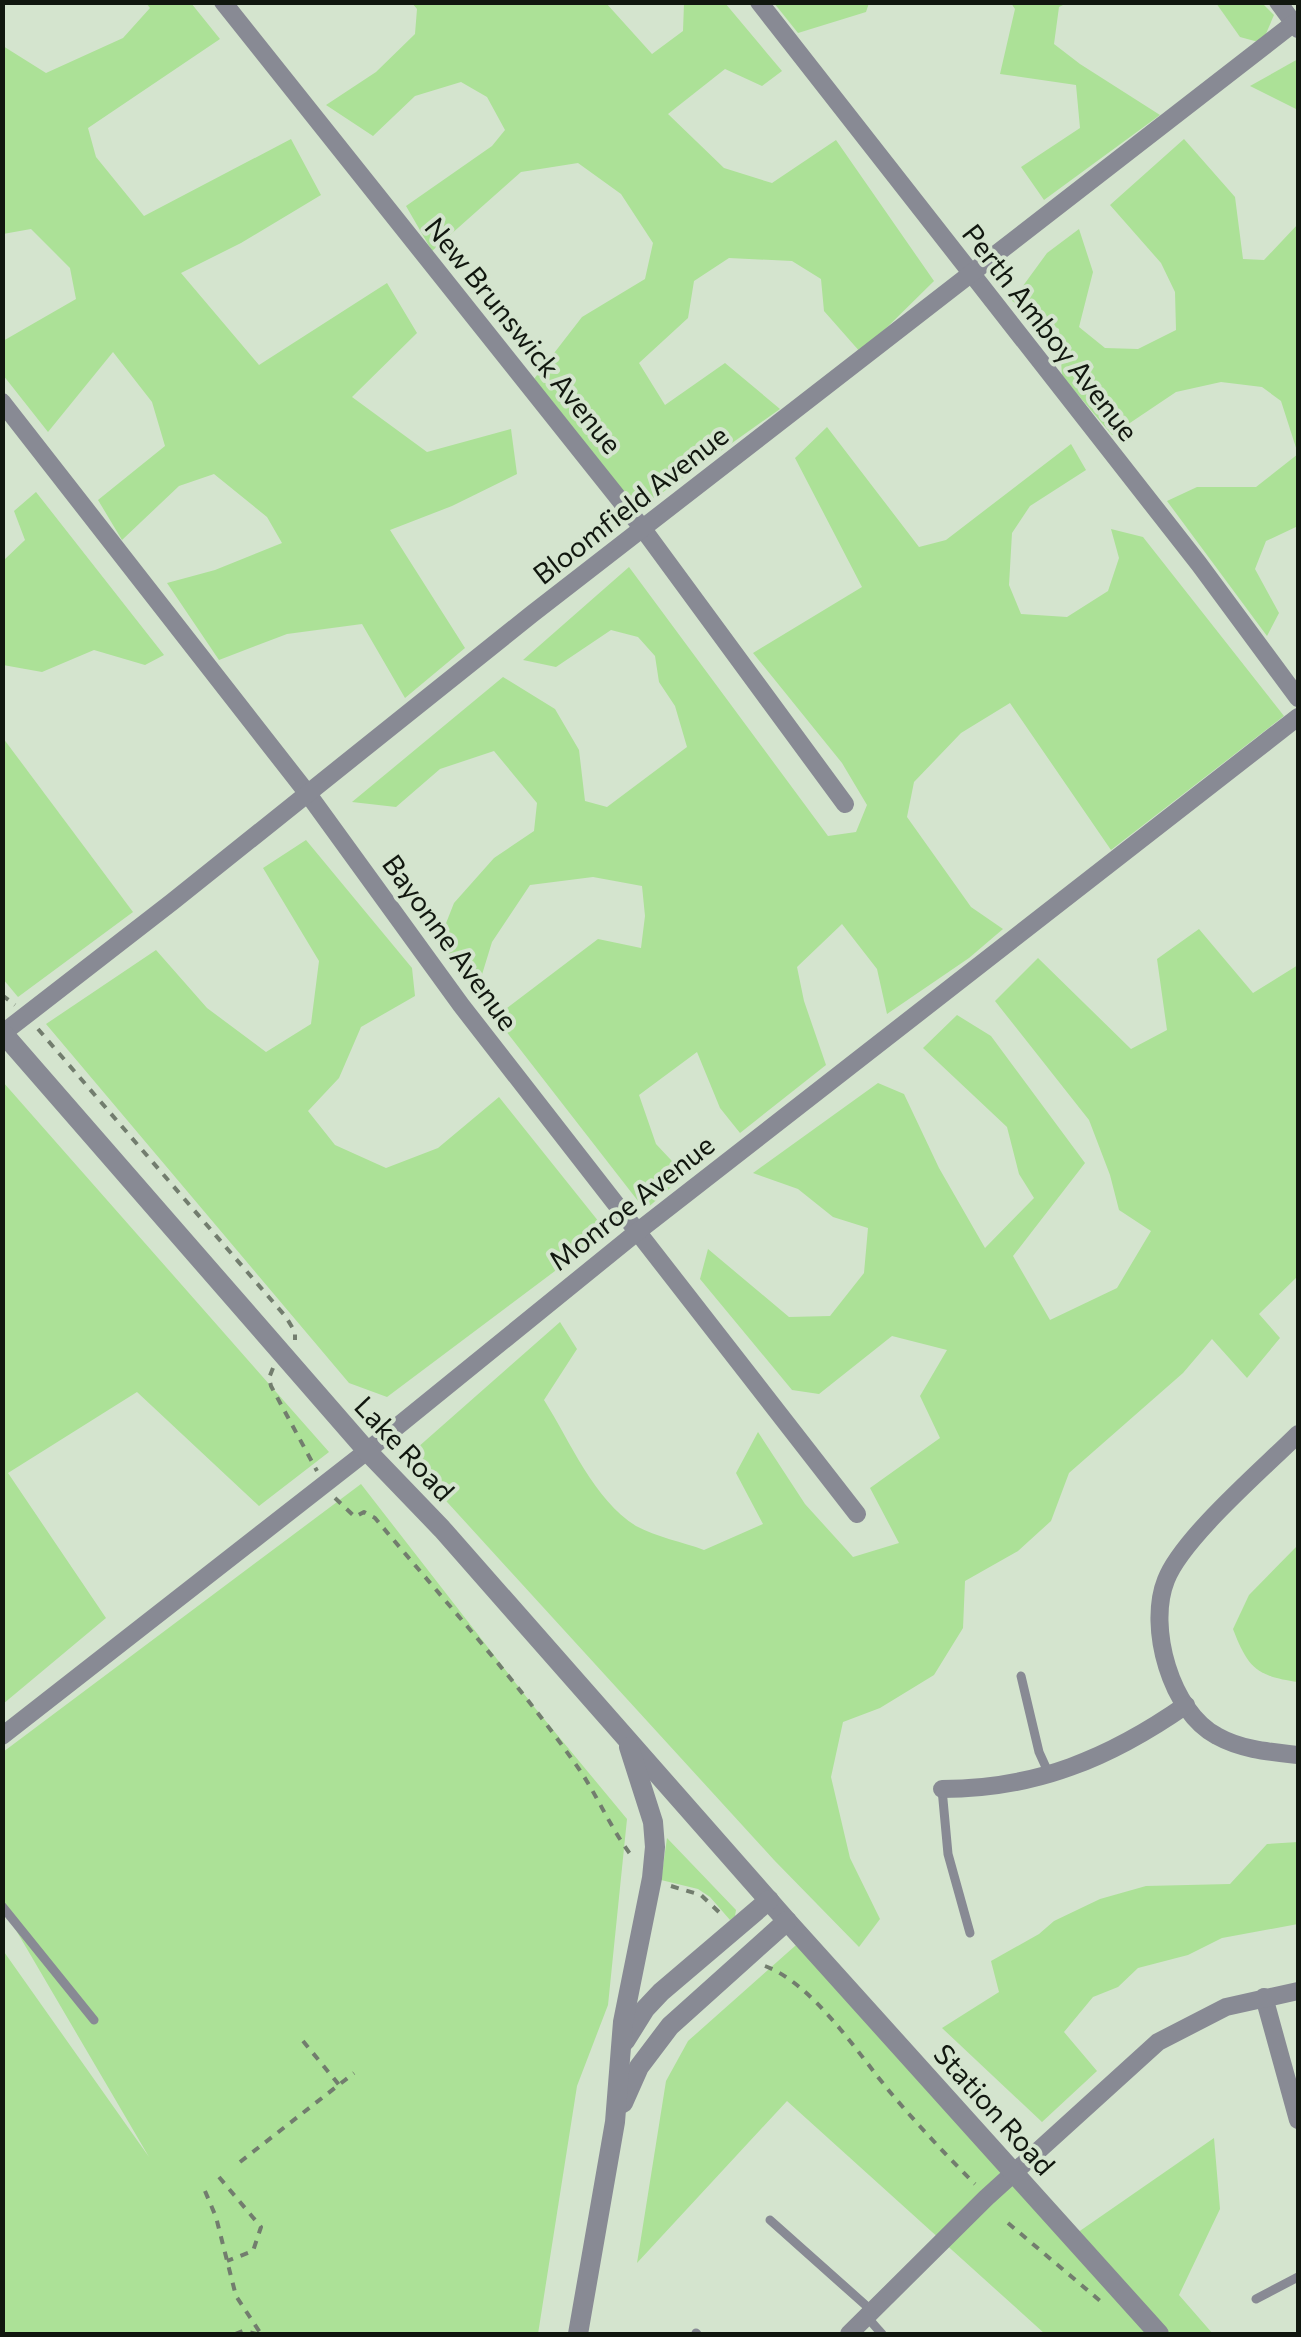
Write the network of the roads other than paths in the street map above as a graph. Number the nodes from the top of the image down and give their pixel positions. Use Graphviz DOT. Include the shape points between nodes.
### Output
graph roads {
  1 [pos="223,2"];
  2 [pos="759,2"];
  3 [pos="1278,2"];
  4 [pos="1296,26"];
  5 [pos="970,275"];
  6 [pos="2,402"];
  7 [pos="643,528"];
  8 [pos="1298,698"];
  9 [pos="1298,717"];
  10 [pos="308,794"];
  11 [pos="845,804"];
  12 [pos="2,1032"];
  13 [pos="637,1232"];
  14 [pos="1298,1434"];
  15 [pos="367,1451"];
  16 [pos="857,1514"];
  17 [pos="1022,1676"];
  18 [pos="1186,1704"];
  19 [pos="625,1734"];
  20 [pos="2,1736"];
  21 [pos="1298,1756"];
  22 [pos="1050,1776"];
  23 [pos="942,1790"];
  24 [pos="768,1900"];
  25 [pos="2,1906"];
  26 [pos="788,1921"];
  27 [pos="970,1933"];
  28 [pos="1298,1991"];
  29 [pos="1264,1996"];
  30 [pos="94,2020"];
  31 [pos="622,2046"];
  32 [pos="1298,2120"];
  33 [pos="614,2122"];
  34 [pos="1015,2172"];
  35 [pos="770,2220"];
  36 [pos="1298,2277"];
  37 [pos="1256,2299"];
  38 [pos="868,2312"];
  39 [pos="578,2334"];
  40 [pos="849,2334"];
  41 [pos="882,2334"];
  42 [pos="1159,2334"];
  1 -- 7 [label="street, New Brunswick Avenue"];
  2 -- 5 [label="street, Perth Amboy Avenue"];
  3 -- 4 [label="street"];
  4 -- 5 [label="street, Bloomfield Avenue"];
  5 -- 7 [label="street, Bloomfield Avenue"];
  5 -- 8 [label="street, Perth Amboy Avenue"];
  6 -- 10 [label="street, Bayonne Avenue"];
  7 -- 10 [label="street, Bloomfield Avenue"];
  7 -- 11 [label="street, New Brunswick Avenue"];
  9 -- 13 [label="street, Monroe Avenue"];
  10 -- 12 [label="street, Bloomfield Avenue"];
  10 -- 13 [label="street, Bayonne Avenue"];
  12 -- 15 [label="street, Lake Road"];
  13 -- 15 [label="street, Monroe Avenue"];
  13 -- 16 [label="street, Bayonne Avenue"];
  14 -- 18 [label="street" via="1190,1543 1166,1580 1161,1648"];
  15 -- 19 [label="street, Lake Road"];
  15 -- 20 [label="street, Monroe Avenue"];
  17 -- 22 [label="lane"];
  18 -- 21 [label="street" via="1213,1735"];
  18 -- 22 [label="street" via="1150,1730"];
  19 -- 24 [label="street, Lake Road"];
  19 -- 31 [label="street" via="653,1822 654,1847"];
  22 -- 23 [label="street"];
  23 -- 27 [label="lane" via="948,1854"];
  24 -- 26 [label="street, Lake Road"];
  24 -- 31 [label="street" via="661,1992"];
  25 -- 30 [label="lane"];
  26 -- 33 [label="street" via="656,2043"];
  26 -- 34 [label="street, Station Road"];
  28 -- 29 [label="street"];
  29 -- 32 [label="street"];
  29 -- 34 [label="street" via="1226,2007 1158,2042"];
  31 -- 33 [label="street"];
  33 -- 39 [label="street"];
  34 -- 38 [label="street"];
  34 -- 42 [label="street, Station Road"];
  35 -- 38 [label="lane"];
  36 -- 37 [label="lane"];
  38 -- 40 [label="street"];
  38 -- 41 [label="lane"];
}
